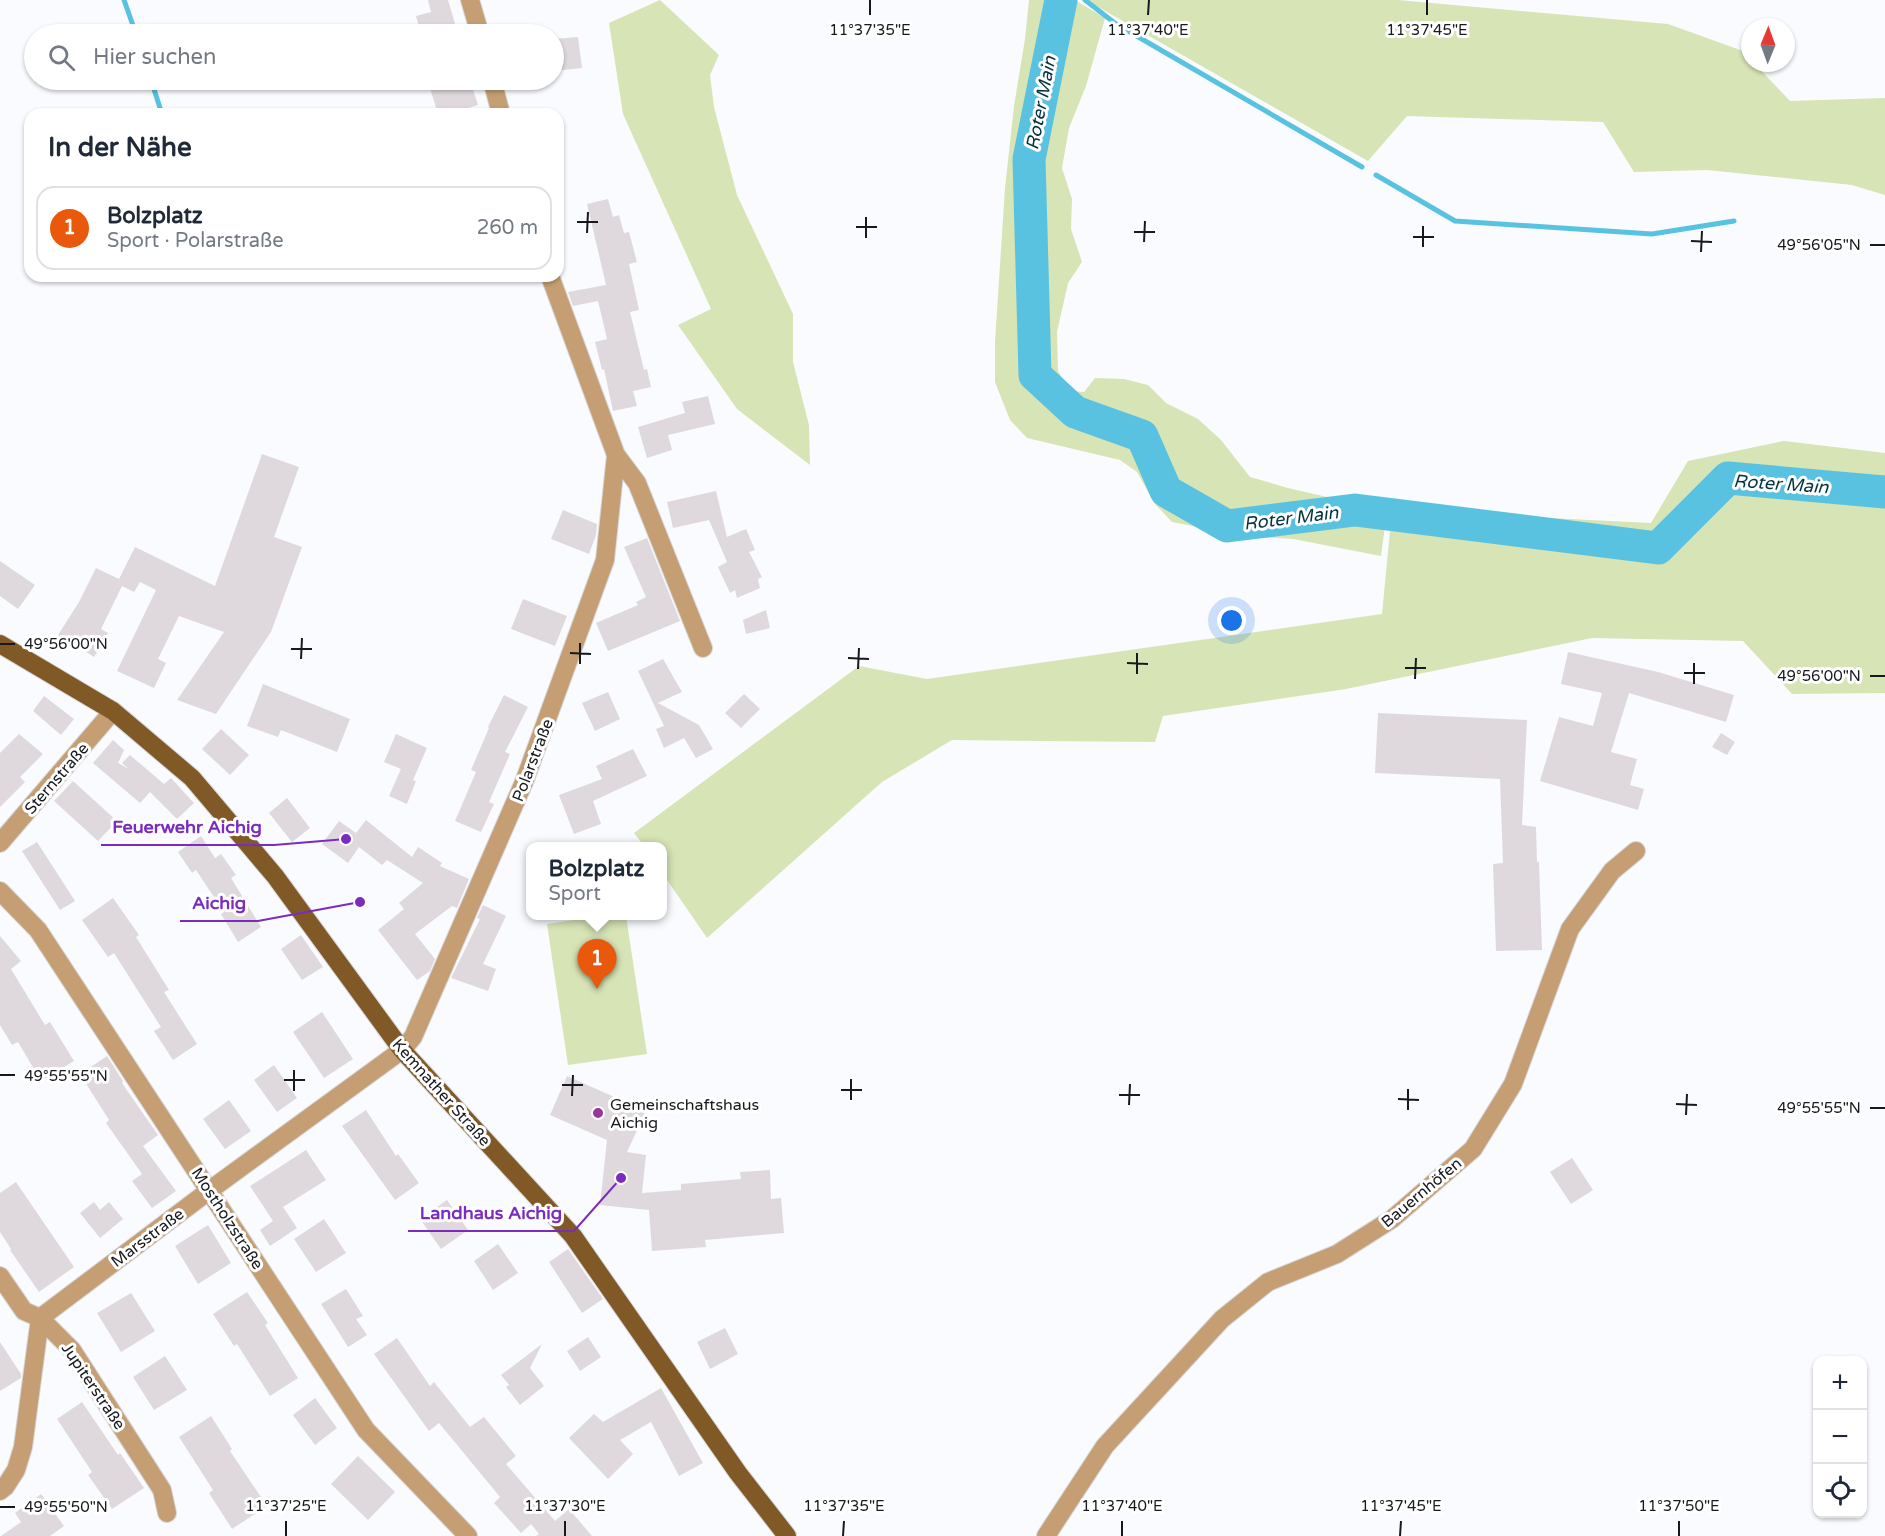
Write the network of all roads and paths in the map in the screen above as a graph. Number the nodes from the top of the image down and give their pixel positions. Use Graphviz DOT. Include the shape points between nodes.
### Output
graph roads {
  1 [pos="470,0"];
  2 [pos="477,24"];
  3 [pos="495,90"];
  4 [pos="499,108"];
  5 [pos="552,282"];
  6 [pos="616,455"];
  7 [pos="0,644"];
  8 [pos="703,648"];
  9 [pos="112,711"];
  10 [pos="0,843"];
  11 [pos="1636,851"];
  12 [pos="0,891"];
  13 [pos="402,1050"];
  14 [pos="210,1190"];
  15 [pos="0,1276"];
  16 [pos="40,1318"];
  17 [pos="0,1491"];
  18 [pos="167,1513"];
  19 [pos="468,1536"];
  20 [pos="787,1536"];
  21 [pos="1046,1536"];
  1 -- 2 [label="street"];
  3 -- 4 [label="street"];
  5 -- 6 [label="street, Polarstraße"];
  6 -- 8 [label="street, Polarstraße" via="637,483"];
  6 -- 13 [label="street, Polarstraße" via="605,560 538,747 412,1037"];
  7 -- 9 [label="main road, Kemnather Straße"];
  9 -- 10 [label="street, Sternstraße"];
  9 -- 13 [label="main road, Kemnather Straße" via="192,778 227,818 275,876"];
  11 -- 21 [label="street, Bauernhöfen" via="1612,871 1570,929 1513,1084 1473,1149 1392,1220 1337,1254 1268,1282 1222,1319 1105,1446"];
  12 -- 14 [label="street, Mostholzstraße" via="38,930"];
  13 -- 14 [label="street, Marsstraße"];
  13 -- 20 [label="main road, Kemnather Straße" via="573,1236 738,1473"];
  14 -- 16 [label="street, Marsstraße"];
  14 -- 19 [label="street, Mostholzstraße" via="366,1430"];
  15 -- 16 [label="street, Jupiterstraße" via="24,1311"];
  16 -- 17 [label="street" via="24,1447 16,1470"];
  16 -- 18 [label="street, Jupiterstraße" via="72,1350 162,1490"];
}
